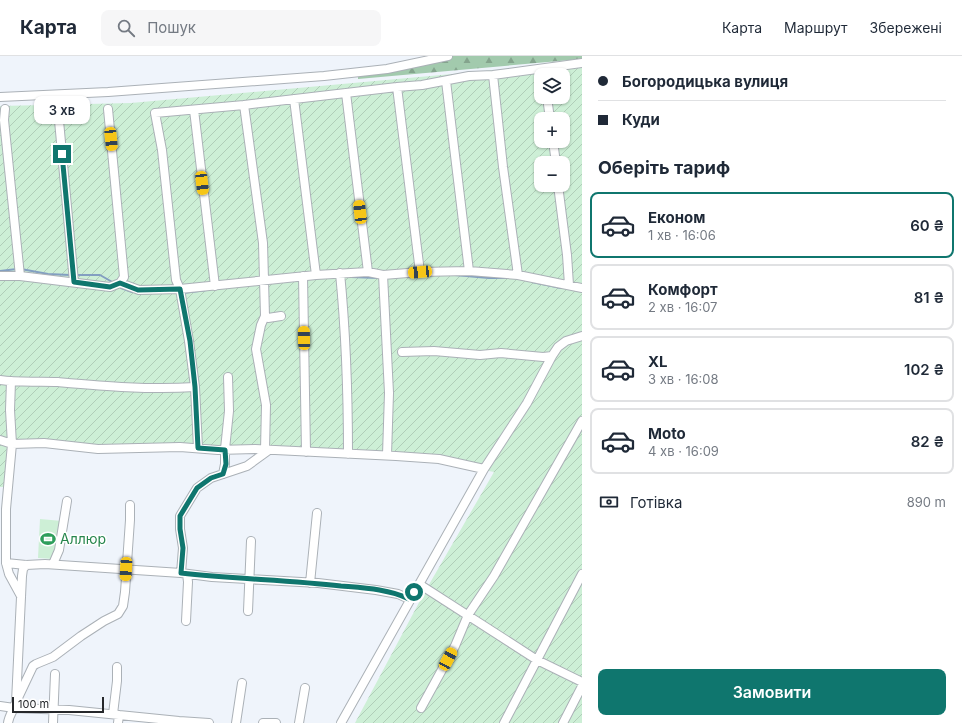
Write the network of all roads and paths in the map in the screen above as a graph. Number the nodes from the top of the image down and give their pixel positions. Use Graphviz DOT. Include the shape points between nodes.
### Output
graph roads {
  1 [pos="448,56"];
  2 [pos="582,63"];
  3 [pos="561,68"];
  4 [pos="534,72"];
  5 [pos="493,74"];
  6 [pos="446,81"];
  7 [pos="397,87"];
  8 [pos="346,92"];
  9 [pos="0,97"];
  10 [pos="294,99"];
  11 [pos="244,106"];
  12 [pos="5,109"];
  13 [pos="108,109"];
  14 [pos="58,110"];
  15 [pos="194,110"];
  16 [pos="559,192"];
  17 [pos="469,271"];
  18 [pos="19,272"];
  19 [pos="368,272"];
  20 [pos="420,272"];
  21 [pos="340,273"];
  22 [pos="316,275"];
  23 [pos="518,275"];
  24 [pos="0,276"];
  25 [pos="303,276"];
  26 [pos="73,277"];
  27 [pos="383,277"];
  28 [pos="264,283"];
  29 [pos="118,284"];
  30 [pos="569,285"];
  31 [pos="215,286"];
  32 [pos="582,288"];
  33 [pos="180,289"];
  34 [pos="265,316"];
  35 [pos="281,316"];
  36 [pos="582,337"];
  37 [pos="402,352"];
  38 [pos="552,356"];
  39 [pos="228,377"];
  40 [pos="0,380"];
  41 [pos="12,382"];
  42 [pos="195,387"];
  43 [pos="582,421"];
  44 [pos="0,440"];
  45 [pos="12,444"];
  46 [pos="198,448"];
  47 [pos="225,450"];
  48 [pos="267,450"];
  49 [pos="306,452"];
  50 [pos="348,454"];
  51 [pos="387,455"];
  52 [pos="484,469"];
  53 [pos="223,474"];
  54 [pos="67,501"];
  55 [pos="130,505"];
  56 [pos="316,513"];
  57 [pos="251,541"];
  58 [pos="6,563"];
  59 [pos="26,564"];
  60 [pos="54,564"];
  61 [pos="126,569"];
  62 [pos="184,573"];
  63 [pos="582,574"];
  64 [pos="249,579"];
  65 [pos="310,583"];
  66 [pos="419,584"];
  67 [pos="21,596"];
  68 [pos="409,599"];
  69 [pos="248,611"];
  70 [pos="468,615"];
  71 [pos="186,621"];
  72 [pos="537,660"];
  73 [pos="117,667"];
  74 [pos="55,674"];
  75 [pos="582,682"];
  76 [pos="242,683"];
  77 [pos="582,686"];
  78 [pos="305,688"];
  79 [pos="15,705"];
  80 [pos="0,706"];
  81 [pos="421,708"];
  82 [pos="53,710"];
  83 [pos="117,717"];
  84 [pos="179,722"];
  85 [pos="8,723"];
  86 [pos="52,723"];
  87 [pos="209,723"];
  88 [pos="236,723"];
  89 [pos="263,723"];
  90 [pos="276,723"];
  91 [pos="299,723"];
  92 [pos="341,723"];
  93 [pos="504,723"];
  94 [pos="563,723"];
  1 -- 9 [label="street" via="386,69 324,76"];
  2 -- 3 [label="street"];
  4 -- 5 [label="street"];
  5 -- 6 [label="street"];
  5 -- 23 [label="street"];
  6 -- 7 [label="street"];
  6 -- 17 [label="street"];
  7 -- 8 [label="street"];
  7 -- 20 [label="street"];
  8 -- 10 [label="street"];
  8 -- 19 [label="street"];
  10 -- 11 [label="street"];
  10 -- 22 [label="street"];
  11 -- 15 [label="street"];
  11 -- 28 [label="street" via="263,243"];
  12 -- 18 [label="street"];
  13 -- 29 [label="street" via="124,277"];
  14 -- 26 [label="street"];
  15 -- 31 [label="street"];
  15 -- 33 [label="street" via="155,113 162,150 176,280"];
  16 -- 30 [label="street"];
  17 -- 20 [label="street"];
  17 -- 23 [label="street"];
  18 -- 24 [label="street"];
  18 -- 26 [label="street"];
  19 -- 21 [label="street"];
  19 -- 27 [label="street"];
  20 -- 27 [label="street"];
  21 -- 22 [label="street"];
  21 -- 50 [label="street" via="346,331"];
  22 -- 25 [label="street"];
  23 -- 30 [label="street"];
  25 -- 28 [label="street"];
  25 -- 49 [label="street"];
  26 -- 29 [label="street" via="110,287"];
  27 -- 51 [label="street" via="389,393"];
  28 -- 31 [label="street"];
  28 -- 34 [label="street"];
  29 -- 33 [label="street" via="138,290"];
  30 -- 32 [label="street"];
  31 -- 33 [label="street"];
  33 -- 42 [label="street" via="190,341"];
  34 -- 35 [label="street"];
  34 -- 48 [label="street" via="256,349 266,405"];
  36 -- 38 [label="street" via="566,341"];
  37 -- 38 [label="street"];
  38 -- 52 [label="street" via="527,404"];
  39 -- 47 [label="street" via="229,411"];
  40 -- 41 [label="street"];
  41 -- 42 [label="street" via="146,388"];
  41 -- 45 [label="street"];
  42 -- 46 [label="street"];
  43 -- 70 [label="street" via="494,576"];
  44 -- 45 [label="street"];
  45 -- 46 [label="street" via="44,443 98,449"];
  45 -- 58 [label="street" via="6,509"];
  46 -- 47 [label="street"];
  47 -- 48 [label="street"];
  47 -- 53 [label="street" via="226,464"];
  48 -- 49 [label="street"];
  48 -- 53 [label="street" via="247,466"];
  49 -- 50 [label="street"];
  50 -- 51 [label="street"];
  51 -- 52 [label="street" via="439,459"];
  52 -- 66 [label="street"];
  53 -- 62 [label="street" via="211,478 197,488 180,516"];
  54 -- 60 [label="street" via="59,550"];
  55 -- 61 [label="street"];
  56 -- 65 [label="street"];
  57 -- 64 [label="street"];
  58 -- 59 [label="street"];
  58 -- 67 [label="street"];
  59 -- 60 [label="street"];
  59 -- 67 [label="street" via="23,569"];
  60 -- 61 [label="street"];
  61 -- 62 [label="street"];
  61 -- 79 [label="street" via="123,606 118,614 81,636 53,657 33,666"];
  62 -- 64 [label="street"];
  62 -- 71 [label="street" via="188,582"];
  63 -- 72 [label="street"];
  64 -- 65 [label="street"];
  64 -- 69 [label="street"];
  65 -- 68 [label="street" via="376,590"];
  66 -- 68 [label="street"];
  66 -- 70 [label="street"];
  67 -- 79 [label="street"];
  68 -- 92 [label="street"];
  70 -- 72 [label="street"];
  70 -- 81 [label="street" via="455,646"];
  72 -- 75 [label="street"];
  72 -- 93 [label="street"];
  73 -- 83 [label="street"];
  74 -- 82 [label="street"];
  76 -- 88 [label="street"];
  77 -- 94 [label="street"];
  78 -- 91 [label="street"];
  79 -- 80 [label="street"];
  79 -- 82 [label="street"];
  79 -- 85 [label="street"];
  82 -- 83 [label="street"];
  82 -- 86 [label="street"];
  83 -- 84 [label="street"];
  84 -- 87 [label="street"];
  89 -- 90 [label="street"];
}
